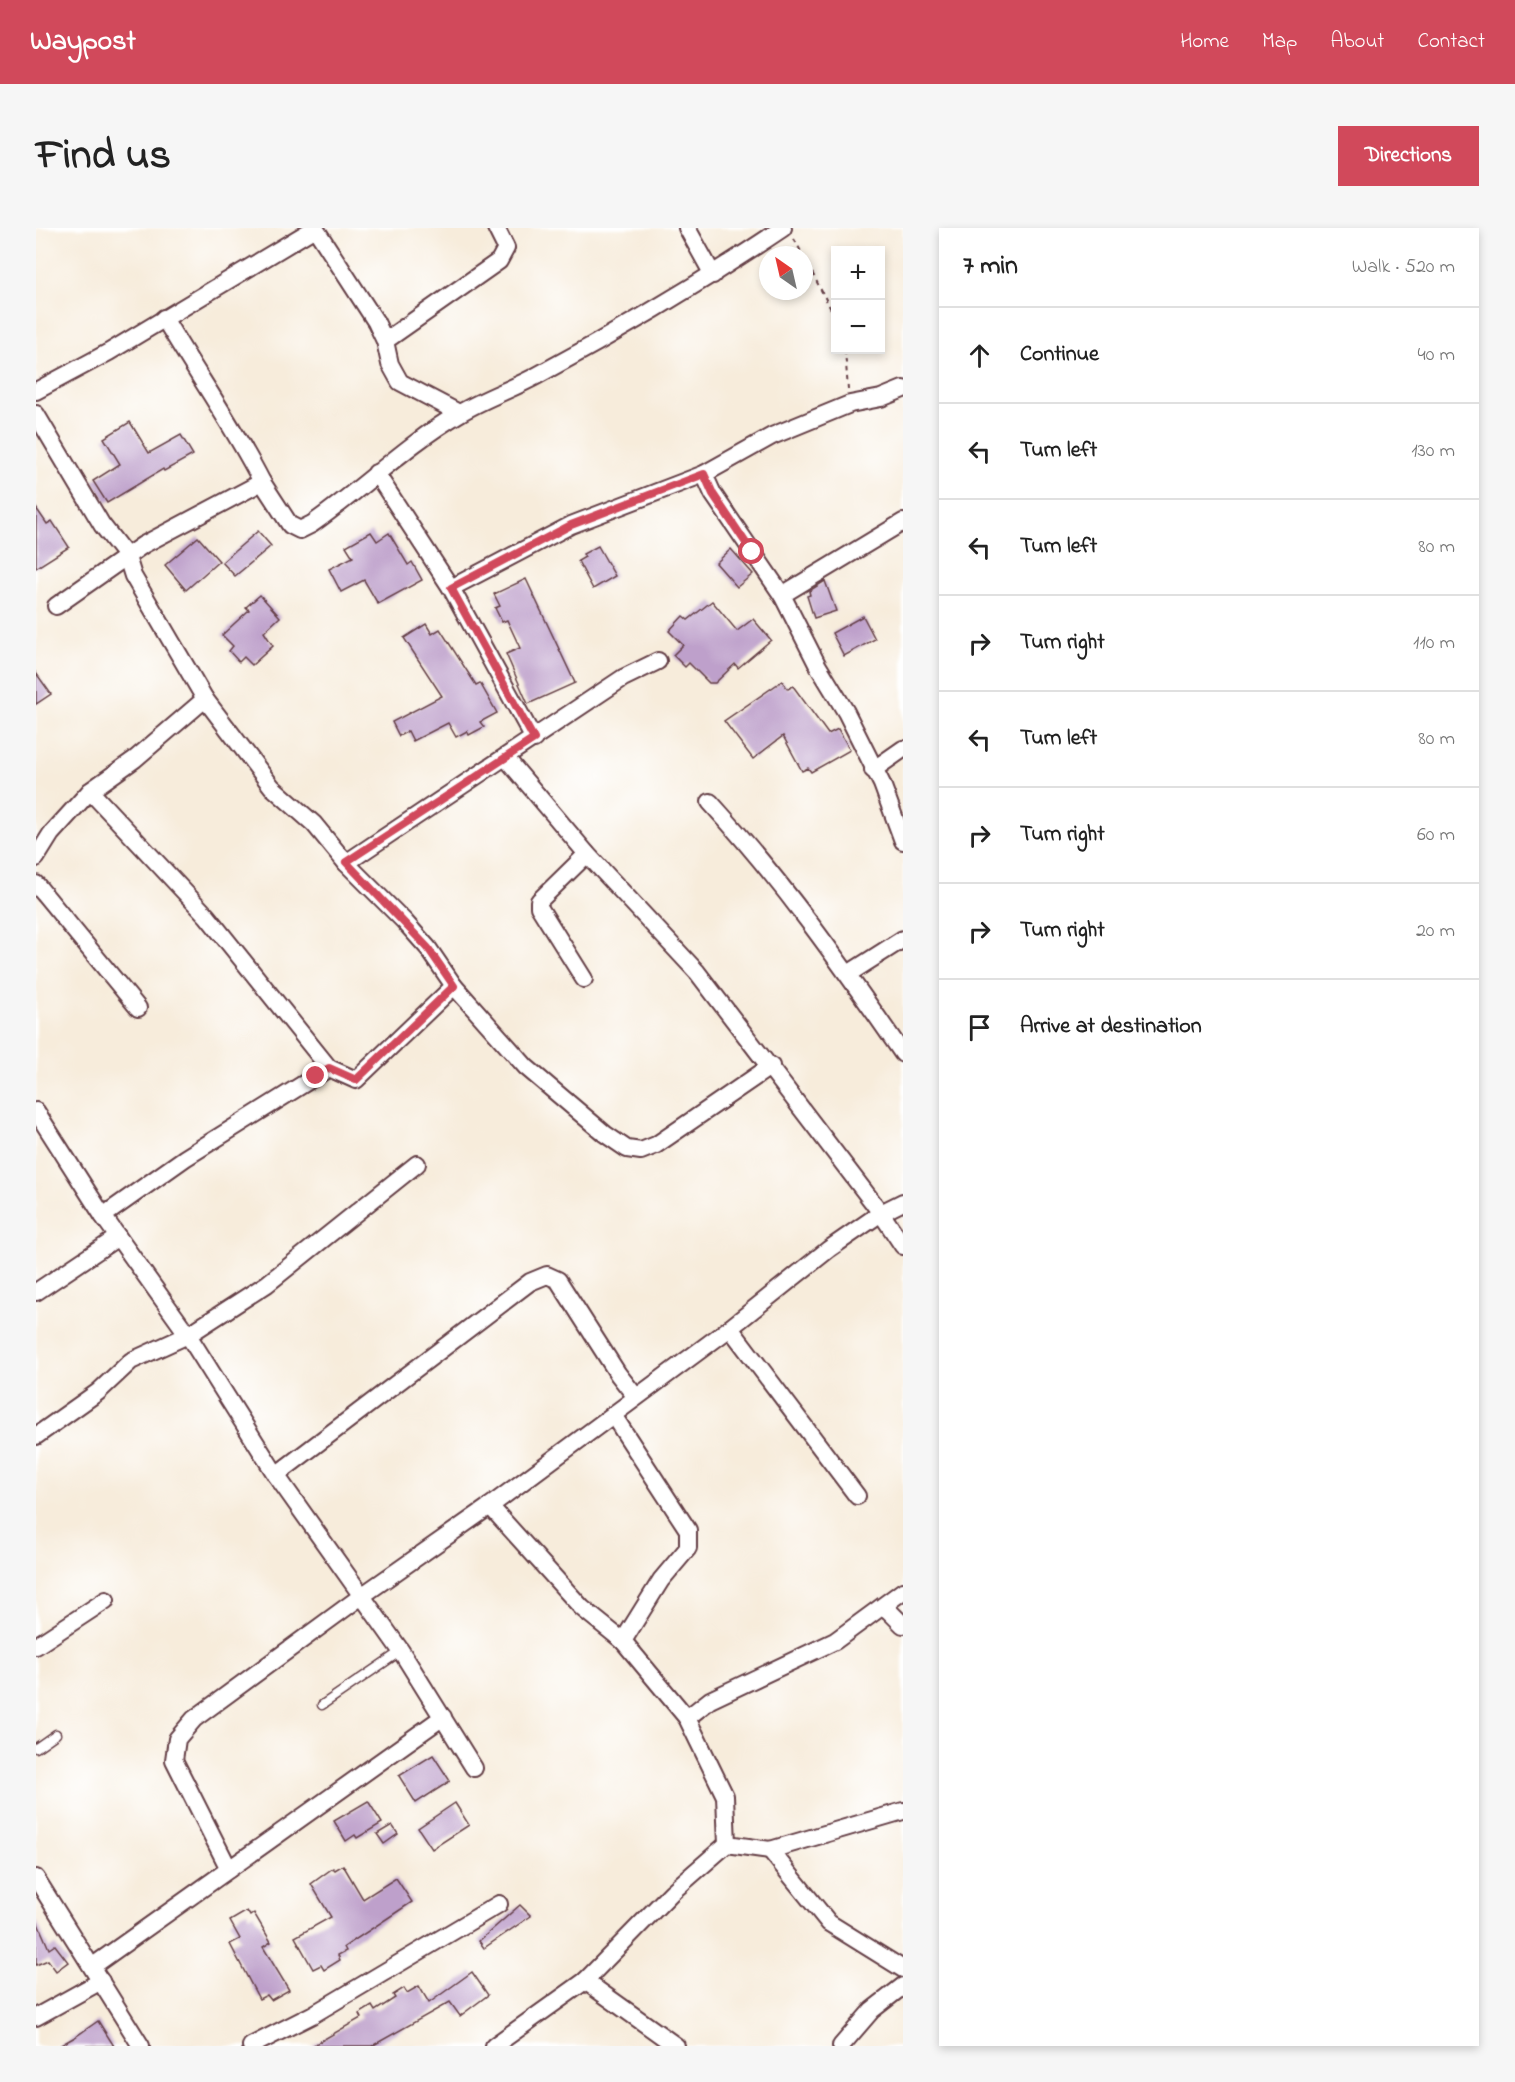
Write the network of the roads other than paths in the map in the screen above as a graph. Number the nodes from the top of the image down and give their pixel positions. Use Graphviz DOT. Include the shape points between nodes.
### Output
graph roads {
  1 [pos="315,228"];
  2 [pos="496,228"];
  3 [pos="687,228"];
  4 [pos="788,232"];
  5 [pos="713,275"];
  6 [pos="164,318"];
  7 [pos="385,341"];
  8 [pos="903,389"];
  9 [pos="36,391"];
  10 [pos="459,413"];
  11 [pos="36,414"];
  12 [pos="376,473"];
  13 [pos="704,474"];
  14 [pos="262,482"];
  15 [pos="903,522"];
  16 [pos="127,557"];
  17 [pos="451,588"];
  18 [pos="782,595"];
  19 [pos="56,606"];
  20 [pos="658,660"];
  21 [pos="205,699"];
  22 [pos="534,739"];
  23 [pos="903,749"];
  24 [pos="506,758"];
  25 [pos="873,770"];
  26 [pos="90,791"];
  27 [pos="710,802"];
  28 [pos="902,834"];
  29 [pos="587,854"];
  30 [pos="36,858"];
  31 [pos="346,862"];
  32 [pos="36,884"];
  33 [pos="903,939"];
  34 [pos="848,974"];
  35 [pos="584,979"];
  36 [pos="454,986"];
  37 [pos="138,1008"];
  38 [pos="903,1054"];
  39 [pos="771,1066"];
  40 [pos="329,1068"];
  41 [pos="36,1111"];
  42 [pos="417,1164"];
  43 [pos="903,1202"];
  44 [pos="881,1213"];
  45 [pos="103,1216"];
  46 [pos="118,1237"];
  47 [pos="903,1246"];
  48 [pos="36,1292"];
  49 [pos="730,1328"];
  50 [pos="188,1335"];
  51 [pos="636,1397"];
  52 [pos="613,1415"];
  53 [pos="36,1436"];
  54 [pos="276,1475"];
  55 [pos="857,1496"];
  56 [pos="490,1506"];
  57 [pos="903,1591"];
  58 [pos="363,1595"];
  59 [pos="106,1600"];
  60 [pos="885,1607"];
  61 [pos="903,1625"];
  62 [pos="622,1641"];
  63 [pos="36,1646"];
  64 [pos="401,1651"];
  65 [pos="322,1705"];
  66 [pos="443,1717"];
  67 [pos="687,1718"];
  68 [pos="56,1734"];
  69 [pos="36,1748"];
  70 [pos="474,1768"];
  71 [pos="903,1811"];
  72 [pos="727,1844"];
  73 [pos="770,1850"];
  74 [pos="229,1869"];
  75 [pos="36,1878"];
  76 [pos="499,1904"];
  77 [pos="903,1969"];
  78 [pos="97,1974"];
  79 [pos="585,1981"];
  80 [pos="903,1986"];
  81 [pos="36,2016"];
  82 [pos="141,2046"];
  83 [pos="251,2046"];
  84 [pos="494,2046"];
  85 [pos="676,2046"];
  86 [pos="841,2046"];
  1 -- 6 [label="street"];
  1 -- 7 [label="street"];
  2 -- 7 [label="street" via="506,248 499,261"];
  3 -- 5 [label="street"];
  4 -- 5 [label="street"];
  5 -- 10 [label="street" via="545,371"];
  6 -- 9 [label="street"];
  6 -- 14 [label="street" via="243,444"];
  7 -- 10 [label="street" via="390,364 400,382"];
  8 -- 13 [label="street" via="850,404 772,436"];
  10 -- 12 [label="street"];
  11 -- 16 [label="street" via="102,525"];
  12 -- 14 [label="street" via="300,530 290,525"];
  12 -- 17 [label="street"];
  13 -- 17 [label="street" via="571,525"];
  13 -- 18 [label="street" via="713,494"];
  14 -- 16 [label="street"];
  15 -- 18 [label="street"];
  16 -- 19 [label="street"];
  16 -- 21 [label="street" via="133,576"];
  17 -- 22 [label="street"];
  18 -- 25 [label="street"];
  20 -- 22 [label="street" via="623,678"];
  21 -- 26 [label="street" via="135,759"];
  21 -- 31 [label="street" via="272,787 314,824"];
  22 -- 24 [label="street"];
  23 -- 25 [label="street"];
  24 -- 29 [label="street"];
  24 -- 31 [label="street"];
  25 -- 28 [label="street"];
  26 -- 30 [label="street" via="51,834"];
  26 -- 40 [label="street" via="207,916"];
  27 -- 34 [label="street" via="782,883"];
  29 -- 35 [label="street" via="539,901"];
  29 -- 39 [label="street" via="697,972"];
  31 -- 36 [label="street" via="428,948"];
  32 -- 37 [label="street"];
  33 -- 34 [label="street"];
  34 -- 38 [label="street"];
  36 -- 39 [label="street" via="526,1067 627,1149 640,1151 656,1145"];
  36 -- 40 [label="street" via="356,1080"];
  39 -- 44 [label="street"];
  40 -- 45 [label="street" via="185,1158"];
  41 -- 45 [label="street"];
  42 -- 50 [label="street" via="267,1284"];
  43 -- 44 [label="street"];
  44 -- 47 [label="street"];
  44 -- 49 [label="street"];
  45 -- 46 [label="street"];
  46 -- 48 [label="street"];
  46 -- 50 [label="street"];
  49 -- 51 [label="street"];
  49 -- 55 [label="street"];
  50 -- 53 [label="street" via="131,1360 98,1392"];
  50 -- 54 [label="street"];
  51 -- 52 [label="street"];
  51 -- 54 [label="street" via="558,1280 547,1275 530,1282"];
  52 -- 56 [label="street"];
  52 -- 62 [label="street" via="688,1530 688,1548 661,1580"];
  54 -- 58 [label="street"];
  56 -- 58 [label="street"];
  56 -- 62 [label="street" via="582,1608"];
  57 -- 60 [label="street"];
  58 -- 64 [label="street"];
  58 -- 74 [label="street" via="194,1719 177,1739 174,1760"];
  59 -- 63 [label="street"];
  60 -- 61 [label="street"];
  60 -- 67 [label="street" via="836,1641 710,1700"];
  62 -- 67 [label="street"];
  64 -- 65 [label="lane"];
  64 -- 66 [label="street"];
  66 -- 70 [label="street"];
  66 -- 74 [label="street"];
  67 -- 72 [label="street" via="725,1796"];
  68 -- 69 [label="lane"];
  71 -- 73 [label="street"];
  72 -- 73 [label="street"];
  72 -- 79 [label="street" via="672,1892"];
  73 -- 77 [label="street" via="829,1923"];
  74 -- 78 [label="street"];
  75 -- 78 [label="street"];
  76 -- 83 [label="street" via="312,2015"];
  78 -- 81 [label="street"];
  78 -- 82 [label="street"];
  79 -- 84 [label="street"];
  79 -- 85 [label="street"];
  80 -- 86 [label="street" via="872,2010"];
}
